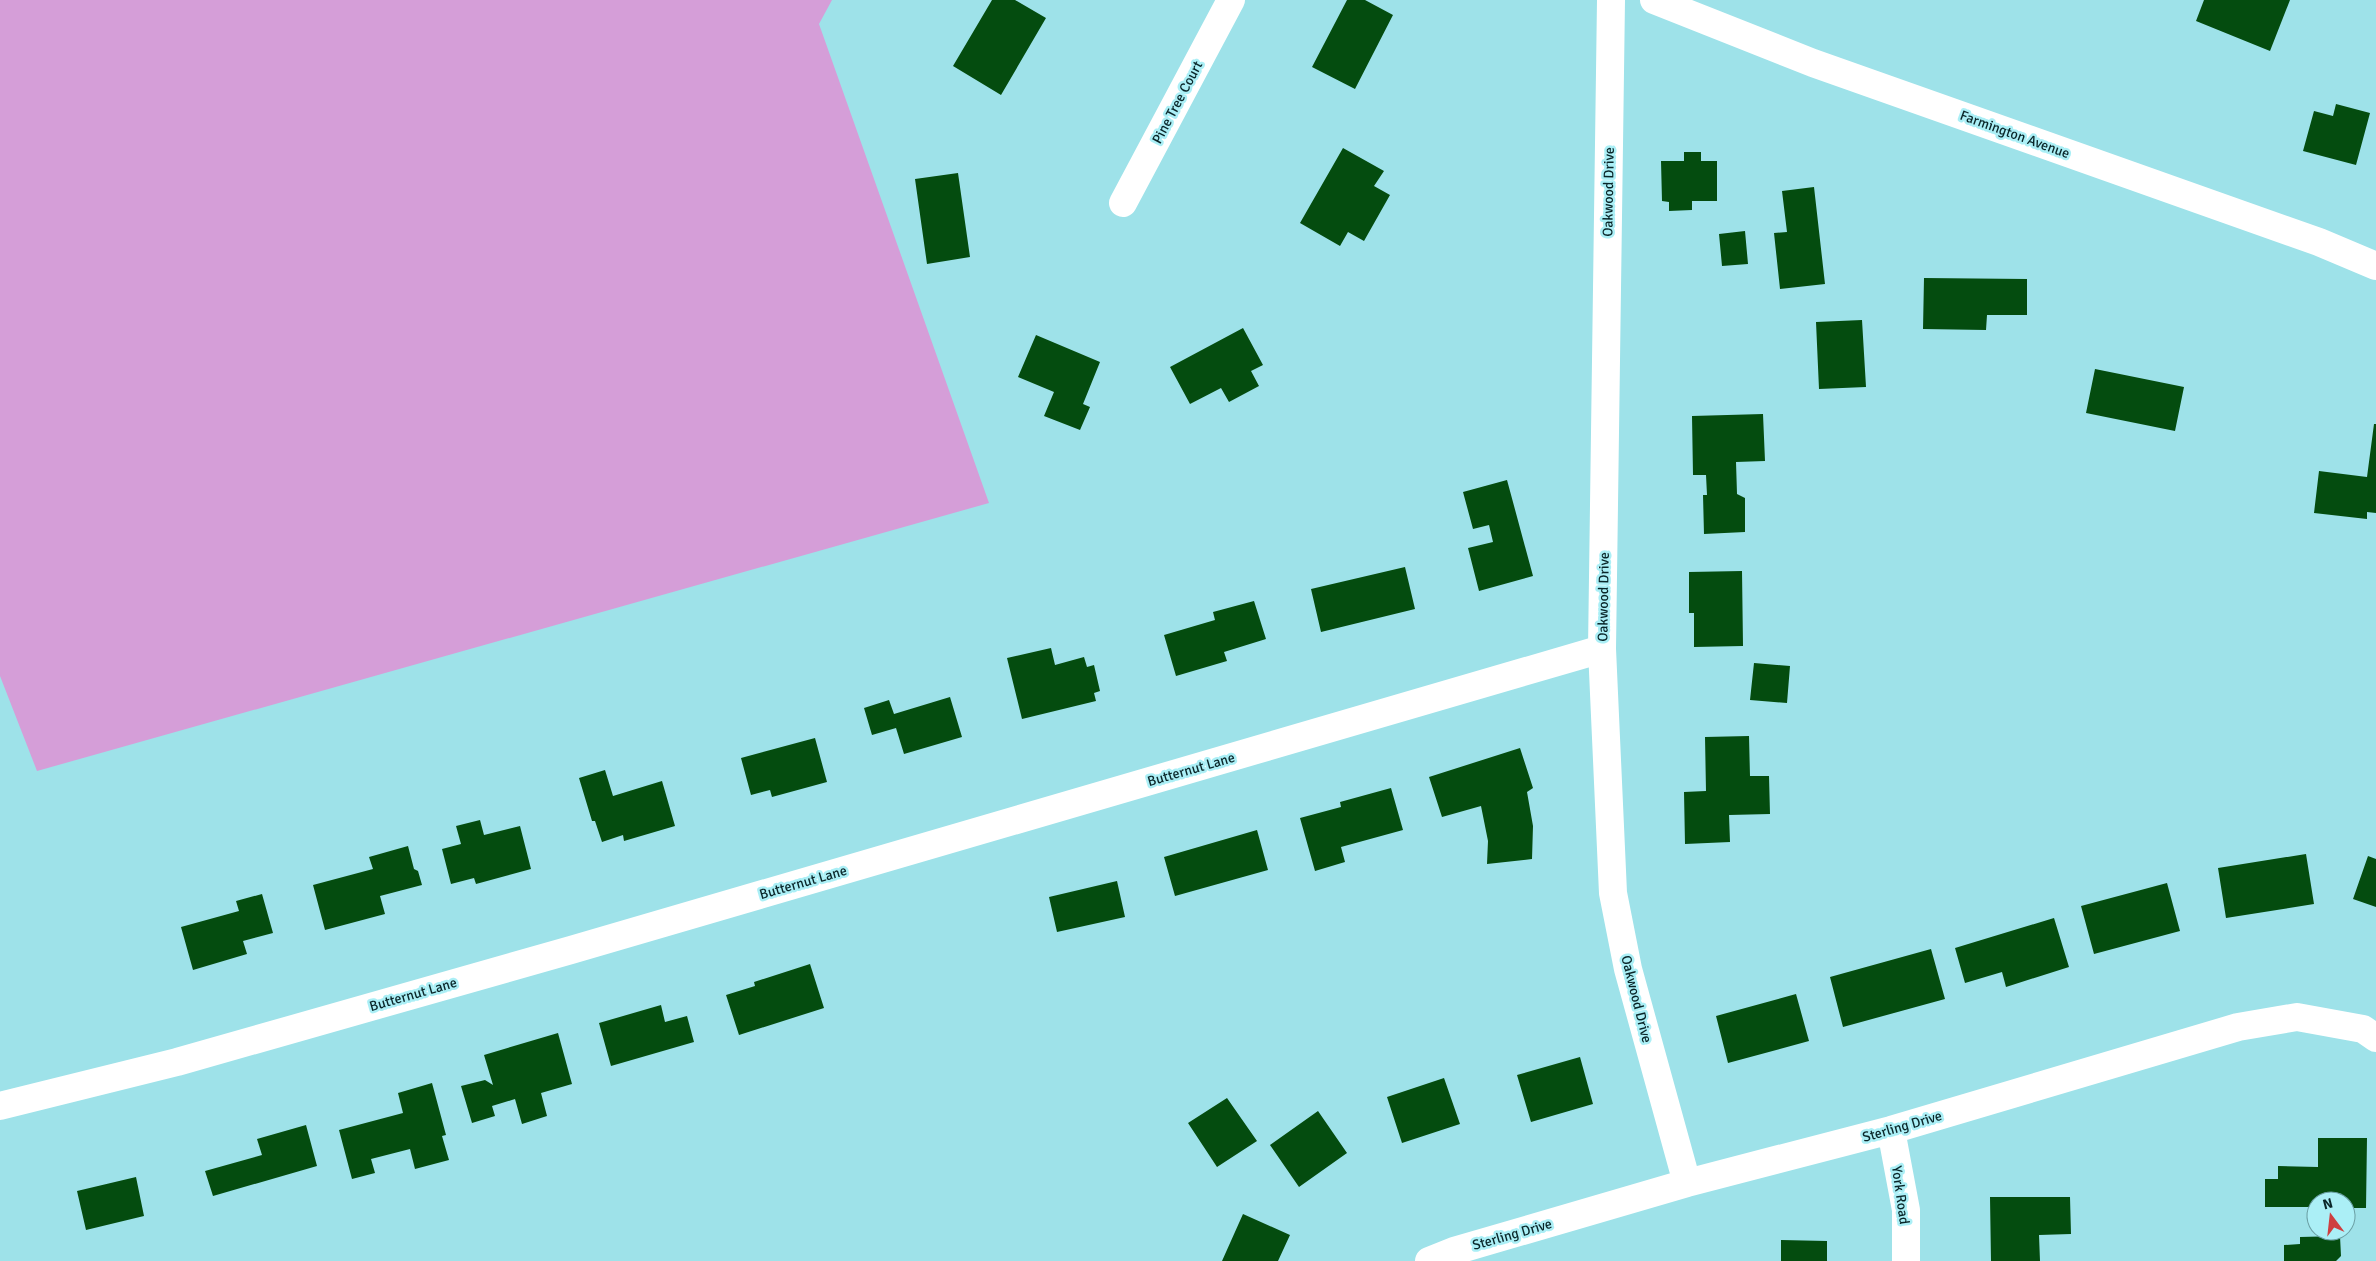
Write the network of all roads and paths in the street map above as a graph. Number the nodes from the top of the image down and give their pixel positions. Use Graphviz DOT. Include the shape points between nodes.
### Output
graph roads {
  1 [pos="1231,0"];
  2 [pos="1611,0"];
  3 [pos="1654,0"];
  4 [pos="1123,203"];
  5 [pos="2376,266"];
  6 [pos="1602,649"];
  7 [pos="2376,1038"];
  8 [pos="0,1106"];
  9 [pos="1891,1130"];
  10 [pos="1687,1184"];
  11 [pos="1429,1261"];
  12 [pos="1906,1261"];
  1 -- 4 [label="street, Pine Tree Court"];
  2 -- 6 [label="street, Oakwood Drive"];
  3 -- 5 [label="street, Farmington Avenue" via="1813,63 2319,242"];
  6 -- 8 [label="street, Butternut Lane" via="187,1059"];
  6 -- 10 [label="street, Oakwood Drive" via="1613,893 1628,970"];
  7 -- 9 [label="street, Sterling Drive" via="2363,1030 2297,1017 2238,1027"];
  9 -- 10 [label="street, Sterling Drive"];
  9 -- 12 [label="street, York Road" via="1906,1210"];
  10 -- 11 [label="street, Sterling Drive"];
}
